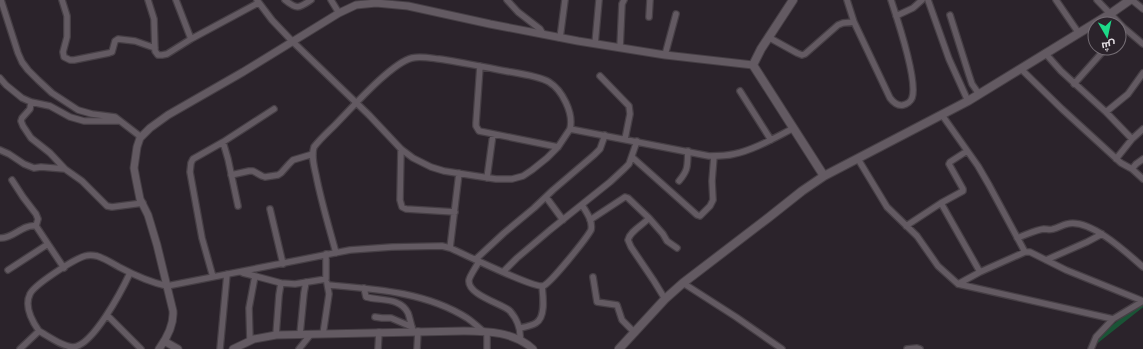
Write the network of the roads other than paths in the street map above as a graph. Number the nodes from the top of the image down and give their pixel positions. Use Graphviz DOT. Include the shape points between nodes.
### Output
graph roads {
  1 [pos="0,0"];
  2 [pos="62,0"];
  3 [pos="148,0"];
  4 [pos="176,0"];
  5 [pos="285,0"];
  6 [pos="311,0"];
  7 [pos="331,0"];
  8 [pos="507,0"];
  9 [pos="565,0"];
  10 [pos="599,0"];
  11 [pos="624,0"];
  12 [pos="650,0"];
  13 [pos="793,0"];
  14 [pos="847,0"];
  15 [pos="891,0"];
  16 [pos="922,0"];
  17 [pos="928,0"];
  18 [pos="1056,0"];
  19 [pos="1097,0"];
  20 [pos="1131,0"];
  21 [pos="257,2"];
  22 [pos="367,2"];
  23 [pos="1143,9"];
  24 [pos="339,13"];
  25 [pos="676,14"];
  26 [pos="1110,14"];
  27 [pos="950,15"];
  28 [pos="896,16"];
  29 [pos="649,17"];
  30 [pos="854,22"];
  31 [pos="1078,32"];
  32 [pos="543,34"];
  33 [pos="1127,34"];
  34 [pos="768,37"];
  35 [pos="560,38"];
  36 [pos="191,39"];
  37 [pos="292,41"];
  38 [pos="595,44"];
  39 [pos="1143,44"];
  40 [pos="155,48"];
  41 [pos="620,48"];
  42 [pos="1045,53"];
  43 [pos="665,56"];
  44 [pos="1099,56"];
  45 [pos="753,65"];
  46 [pos="480,66"];
  47 [pos="1021,69"];
  48 [pos="1143,73"];
  49 [pos="600,76"];
  50 [pos="0,78"];
  51 [pos="1074,84"];
  52 [pos="740,91"];
  53 [pos="979,94"];
  54 [pos="968,101"];
  55 [pos="31,102"];
  56 [pos="356,103"];
  57 [pos="274,109"];
  58 [pos="1106,112"];
  59 [pos="942,115"];
  60 [pos="118,121"];
  61 [pos="794,128"];
  62 [pos="1143,128"];
  63 [pos="570,129"];
  64 [pos="493,134"];
  65 [pos="605,135"];
  66 [pos="141,137"];
  67 [pos="625,139"];
  68 [pos="1132,139"];
  69 [pos="771,140"];
  70 [pos="637,141"];
  71 [pos="223,142"];
  72 [pos="558,147"];
  73 [pos="401,149"];
  74 [pos="0,150"];
  75 [pos="688,151"];
  76 [pos="967,151"];
  77 [pos="313,154"];
  78 [pos="714,156"];
  79 [pos="632,157"];
  80 [pos="858,159"];
  81 [pos="1116,159"];
  82 [pos="1143,159"];
  83 [pos="65,168"];
  84 [pos="1132,169"];
  85 [pos="459,173"];
  86 [pos="231,175"];
  87 [pos="824,176"];
  88 [pos="487,178"];
  89 [pos="1143,179"];
  90 [pos="12,180"];
  91 [pos="679,181"];
  92 [pos="546,197"];
  93 [pos="143,203"];
  94 [pos="941,204"];
  95 [pos="582,205"];
  96 [pos="238,206"];
  97 [pos="270,209"];
  98 [pos="455,212"];
  99 [pos="649,218"];
  100 [pos="563,220"];
  101 [pos="590,220"];
  102 [pos="36,226"];
  103 [pos="906,226"];
  104 [pos="1102,234"];
  105 [pos="0,238"];
  106 [pos="1017,238"];
  107 [pos="48,244"];
  108 [pos="450,248"];
  109 [pos="677,248"];
  110 [pos="336,252"];
  111 [pos="1025,252"];
  112 [pos="326,254"];
  113 [pos="478,260"];
  114 [pos="1046,260"];
  115 [pos="283,264"];
  116 [pos="1143,266"];
  117 [pos="64,268"];
  118 [pos="8,270"];
  119 [pos="240,272"];
  120 [pos="503,272"];
  121 [pos="980,272"];
  122 [pos="130,273"];
  123 [pos="227,274"];
  124 [pos="255,276"];
  125 [pos="213,277"];
  126 [pos="593,277"];
  127 [pos="306,282"];
  128 [pos="327,282"];
  129 [pos="281,283"];
  130 [pos="683,283"];
  131 [pos="958,284"];
  132 [pos="167,286"];
  133 [pos="542,286"];
  134 [pos="364,288"];
  135 [pos="665,299"];
  136 [pos="1143,301"];
  137 [pos="107,315"];
  138 [pos="375,317"];
  139 [pos="1112,319"];
  140 [pos="520,328"];
  141 [pos="414,329"];
  142 [pos="39,331"];
  143 [pos="485,331"];
  144 [pos="380,332"];
  145 [pos="635,333"];
  146 [pos="300,334"];
  147 [pos="311,334"];
  148 [pos="323,334"];
  149 [pos="276,335"];
  150 [pos="520,340"];
  151 [pos="164,341"];
  152 [pos="250,341"];
  153 [pos="71,348"];
  154 [pos="303,348"];
  155 [pos="20,349"];
  156 [pos="141,349"];
  157 [pos="159,349"];
  158 [pos="178,349"];
  159 [pos="220,349"];
  160 [pos="233,349"];
  161 [pos="378,349"];
  162 [pos="417,349"];
  163 [pos="487,349"];
  164 [pos="533,349"];
  165 [pos="619,349"];
  166 [pos="782,349"];
  167 [pos="907,349"];
  168 [pos="920,349"];
  169 [pos="1091,349"];
  1 -- 60 [label="street" via="18,53 25,66 38,80 78,110 115,117"];
  2 -- 40 [label="street" via="67,16 64,52 67,59 109,53 118,39 135,41"];
  3 -- 40 [label="street" via="154,19"];
  4 -- 36 [label="street"];
  5 -- 6 [label="street" via="298,8"];
  7 -- 24 [label="street"];
  8 -- 32 [label="street"];
  9 -- 35 [label="street"];
  10 -- 38 [label="street"];
  11 -- 41 [label="street"];
  12 -- 29 [label="street"];
  13 -- 34 [label="main road"];
  14 -- 30 [label="street"];
  15 -- 28 [label="street"];
  16 -- 28 [label="street" via="913,8"];
  17 -- 54 [label="street" via="949,59"];
  18 -- 31 [label="street"];
  19 -- 26 [label="street"];
  20 -- 23 [label="street"];
  20 -- 26 [label="main road"];
  21 -- 36 [label="street"];
  21 -- 37 [label="street"];
  22 -- 24 [label="street"];
  22 -- 32 [label="street" via="408,6"];
  24 -- 37 [label="street"];
  25 -- 43 [label="street"];
  26 -- 31 [label="main road"];
  27 -- 53 [label="street" via="968,75"];
  28 -- 30 [label="street" via="913,92 910,101 901,106 890,98"];
  30 -- 34 [label="street" via="838,25 802,55"];
  31 -- 42 [label="main road"];
  32 -- 35 [label="street"];
  33 -- 39 [label="street"];
  34 -- 45 [label="main road"];
  35 -- 38 [label="street"];
  36 -- 40 [label="street" via="162,55 156,54"];
  37 -- 56 [label="street"];
  37 -- 66 [label="street" via="168,115"];
  38 -- 41 [label="street"];
  41 -- 43 [label="street"];
  42 -- 47 [label="main road"];
  42 -- 51 [label="street"];
  43 -- 45 [label="street"];
  44 -- 51 [label="street"];
  45 -- 61 [label="main road"];
  46 -- 56 [label="street" via="433,58 412,58 390,70"];
  46 -- 63 [label="street" via="547,81 557,88 563,97 571,119"];
  46 -- 64 [label="street" via="476,126 479,131"];
  47 -- 53 [label="main road"];
  47 -- 81 [label="street"];
  48 -- 58 [label="street" via="1128,94"];
  49 -- 67 [label="street" via="629,106"];
  50 -- 55 [label="street" via="18,95"];
  51 -- 58 [label="street"];
  52 -- 69 [label="street"];
  53 -- 54 [label="main road"];
  54 -- 59 [label="main road"];
  55 -- 60 [label="street" via="50,106 77,120"];
  55 -- 83 [label="street" via="30,109 21,121 23,126 31,138"];
  56 -- 73 [label="street"];
  56 -- 77 [label="street" via="316,143"];
  57 -- 71 [label="street"];
  58 -- 68 [label="street"];
  59 -- 76 [label="street"];
  59 -- 80 [label="main road"];
  60 -- 66 [label="street"];
  61 -- 69 [label="street"];
  61 -- 87 [label="main road"];
  62 -- 68 [label="street"];
  63 -- 65 [label="street"];
  63 -- 72 [label="street"];
  64 -- 72 [label="street"];
  64 -- 88 [label="street"];
  65 -- 67 [label="street"];
  65 -- 92 [label="street" via="600,149"];
  66 -- 93 [label="street" via="134,168"];
  67 -- 70 [label="street"];
  68 -- 81 [label="street"];
  69 -- 78 [label="street" via="735,154"];
  70 -- 75 [label="street"];
  70 -- 79 [label="street"];
  71 -- 86 [label="street"];
  71 -- 125 [label="street" via="194,159 190,167 202,238"];
  72 -- 88 [label="street" via="523,176 512,179"];
  73 -- 85 [label="street" via="431,167"];
  73 -- 98 [label="street" via="402,207"];
  74 -- 83 [label="street" via="34,168"];
  75 -- 78 [label="street"];
  75 -- 91 [label="street" via="687,170"];
  76 -- 94 [label="street" via="949,164 963,191"];
  76 -- 106 [label="street" via="989,185"];
  77 -- 86 [label="street" via="293,160 278,175 265,177 253,171"];
  77 -- 110 [label="street" via="319,190"];
  78 -- 79 [label="street" via="713,200 700,216"];
  79 -- 95 [label="street" via="624,169"];
  80 -- 87 [label="main road"];
  80 -- 103 [label="street" via="887,207"];
  81 -- 84 [label="street"];
  82 -- 84 [label="street"];
  83 -- 93 [label="street" via="107,206"];
  84 -- 89 [label="street"];
  85 -- 88 [label="street"];
  85 -- 98 [label="street"];
  86 -- 96 [label="street"];
  87 -- 130 [label="main road"];
  90 -- 102 [label="street" via="36,214"];
  92 -- 100 [label="street"];
  92 -- 113 [label="street" via="504,233"];
  93 -- 132 [label="street" via="158,245"];
  94 -- 103 [label="street"];
  94 -- 121 [label="street"];
  95 -- 100 [label="street"];
  95 -- 101 [label="street"];
  97 -- 115 [label="street"];
  98 -- 108 [label="street"];
  99 -- 101 [label="street" via="625,197"];
  99 -- 109 [label="street" via="666,241"];
  99 -- 135 [label="street" via="629,236 628,240"];
  100 -- 120 [label="street"];
  101 -- 133 [label="street" via="592,229 587,236 548,283"];
  102 -- 105 [label="street" via="28,226 6,238"];
  102 -- 107 [label="street"];
  103 -- 131 [label="street" via="917,236 938,266"];
  104 -- 106 [label="street" via="1075,223"];
  104 -- 114 [label="street"];
  104 -- 116 [label="street"];
  106 -- 111 [label="street"];
  107 -- 117 [label="street"];
  107 -- 118 [label="street"];
  108 -- 110 [label="street" via="392,246"];
  108 -- 113 [label="street"];
  110 -- 112 [label="street"];
  111 -- 114 [label="street"];
  111 -- 121 [label="street"];
  112 -- 115 [label="street"];
  112 -- 128 [label="street"];
  113 -- 120 [label="street"];
  113 -- 140 [label="street" via="469,280 470,285 485,299 508,310"];
  114 -- 136 [label="street"];
  115 -- 119 [label="street"];
  117 -- 122 [label="street" via="91,255"];
  117 -- 142 [label="street" via="32,290 28,299 34,324"];
  119 -- 123 [label="street"];
  119 -- 124 [label="street"];
  120 -- 133 [label="street"];
  121 -- 131 [label="street"];
  122 -- 132 [label="street"];
  122 -- 137 [label="street"];
  123 -- 125 [label="street"];
  123 -- 159 [label="street"];
  124 -- 129 [label="street"];
  124 -- 152 [label="street" via="249,308"];
  125 -- 132 [label="street"];
  126 -- 145 [label="street" via="596,302 617,305 622,320"];
  127 -- 128 [label="street"];
  127 -- 129 [label="street"];
  127 -- 146 [label="street"];
  128 -- 134 [label="street"];
  128 -- 148 [label="street" via="328,303"];
  129 -- 149 [label="street"];
  130 -- 135 [label="main road"];
  130 -- 166 [label="street"];
  131 -- 139 [label="street"];
  132 -- 151 [label="street" via="174,316"];
  133 -- 140 [label="street" via="541,319 535,324"];
  134 -- 141 [label="street" via="366,297 402,305"];
  134 -- 143 [label="street" via="432,302 461,315"];
  135 -- 145 [label="main road"];
  136 -- 139 [label="street"];
  137 -- 153 [label="street" via="96,331 79,345"];
  137 -- 156 [label="street"];
  138 -- 141 [label="street" via="391,318"];
  139 -- 169 [label="street" via="1096,337"];
  140 -- 150 [label="street"];
  141 -- 143 [label="street"];
  141 -- 144 [label="street"];
  141 -- 162 [label="street"];
  142 -- 153 [label="street"];
  142 -- 155 [label="street"];
  143 -- 150 [label="street"];
  143 -- 163 [label="street"];
  144 -- 148 [label="street"];
  144 -- 161 [label="street"];
  145 -- 165 [label="main road"];
  146 -- 147 [label="street"];
  146 -- 149 [label="street"];
  147 -- 148 [label="street"];
  147 -- 154 [label="street"];
  149 -- 152 [label="street"];
  150 -- 164 [label="street"];
  151 -- 157 [label="street"];
  151 -- 158 [label="street"];
  152 -- 160 [label="street"];
  167 -- 168 [label="street"];
}
